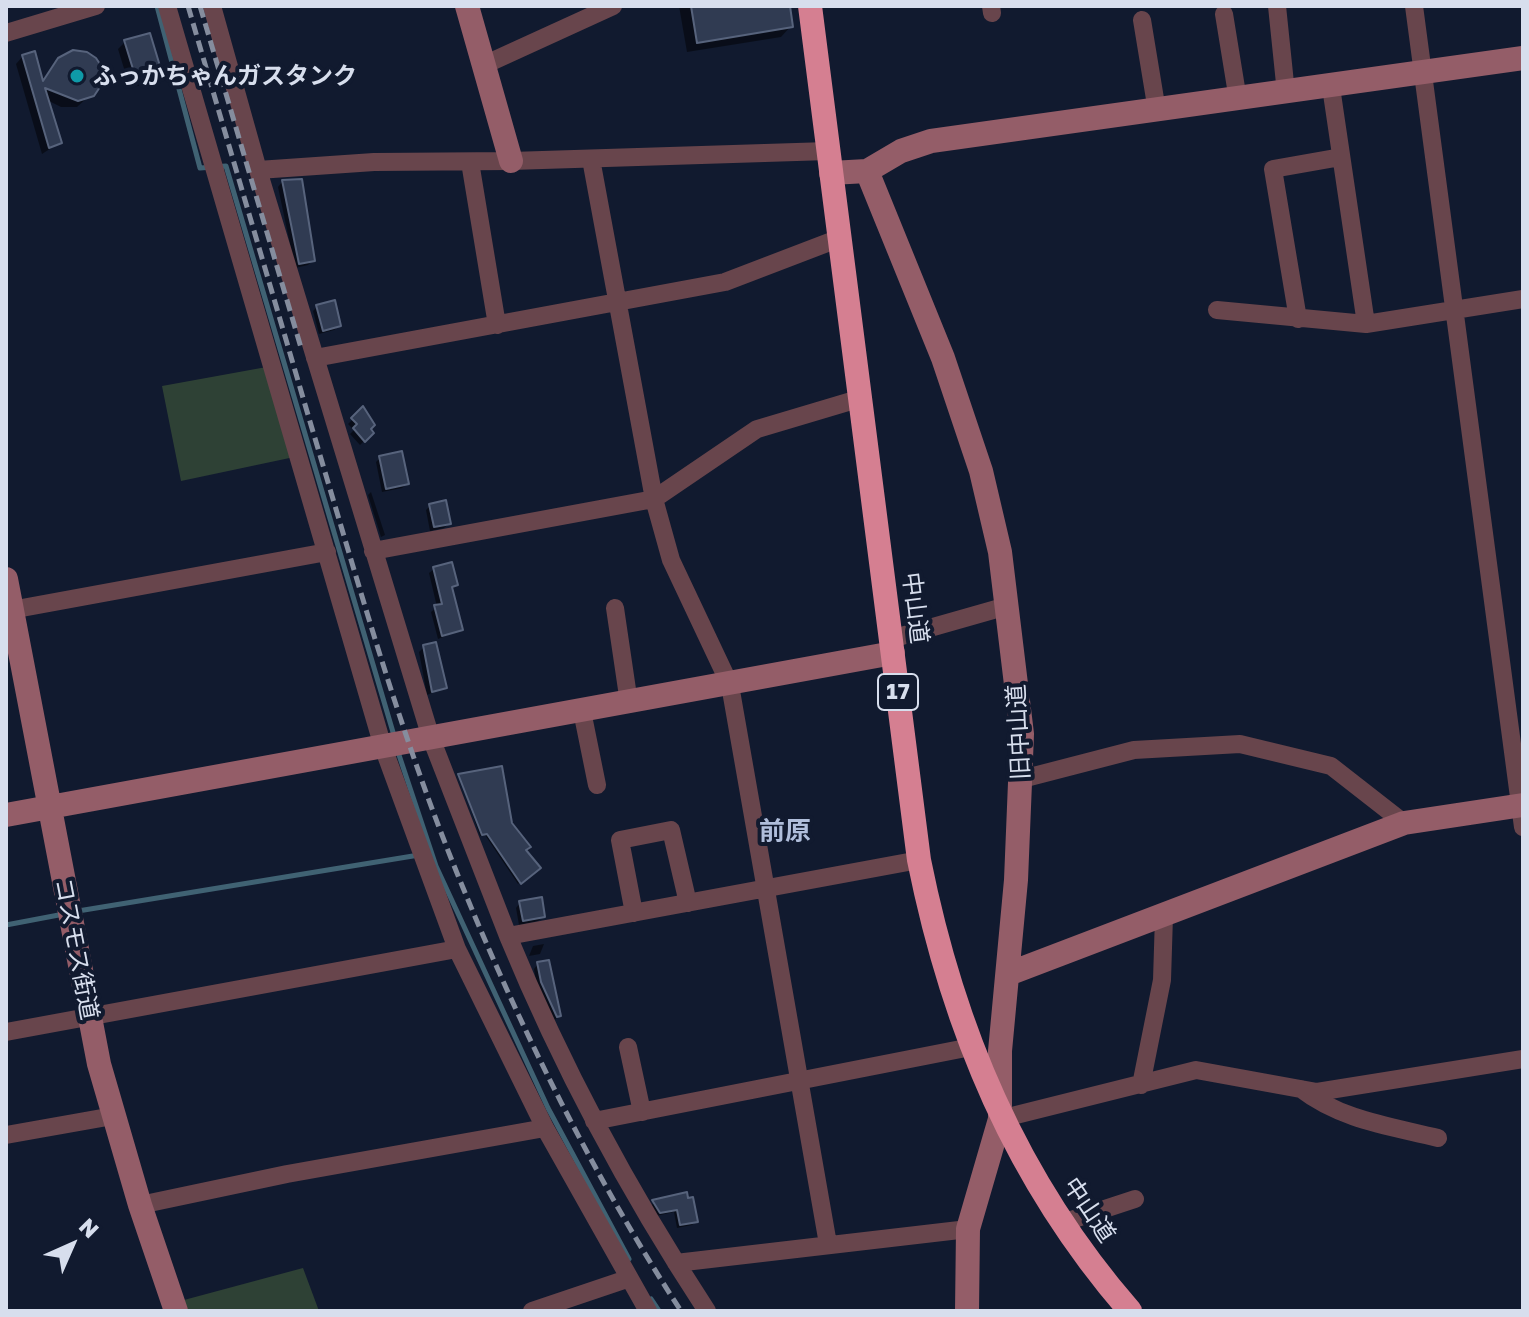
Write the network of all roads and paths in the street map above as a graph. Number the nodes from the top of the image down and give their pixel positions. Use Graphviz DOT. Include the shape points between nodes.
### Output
graph roads {
  1 [pos="96,6"];
  2 [pos="167,6"];
  3 [pos="212,6"];
  4 [pos="467,6"];
  5 [pos="613,6"];
  6 [pos="810,6"];
  7 [pos="1277,6"];
  8 [pos="1414,6"];
  9 [pos="1224,14"];
  10 [pos="1142,20"];
  11 [pos="6,33"];
  12 [pos="1523,58"];
  13 [pos="484,65"];
  14 [pos="1425,73"];
  15 [pos="1331,87"];
  16 [pos="1286,93"];
  17 [pos="1238,100"];
  18 [pos="1157,111"];
  19 [pos="1341,157"];
  20 [pos="591,159"];
  21 [pos="511,161"];
  22 [pos="470,162"];
  23 [pos="829,162"];
  24 [pos="258,170"];
  25 [pos="867,171"];
  26 [pos="840,238"];
  27 [pos="1523,299"];
  28 [pos="620,302"];
  29 [pos="1456,309"];
  30 [pos="1217,310"];
  31 [pos="1298,319"];
  32 [pos="1366,324"];
  33 [pos="497,325"];
  34 [pos="315,358"];
  35 [pos="861,398"];
  36 [pos="654,499"];
  37 [pos="373,551"];
  38 [pos="327,552"];
  39 [pos="6,579"];
  40 [pos="1007,606"];
  41 [pos="615,608"];
  42 [pos="11,610"];
  43 [pos="892,646"];
  44 [pos="730,685"];
  45 [pos="629,703"];
  46 [pos="582,711"];
  47 [pos="431,738"];
  48 [pos="383,747"];
  49 [pos="1022,779"];
  50 [pos="597,785"];
  51 [pos="48,806"];
  52 [pos="1522,812"];
  53 [pos="6,815"];
  54 [pos="1404,823"];
  55 [pos="919,860"];
  56 [pos="764,889"];
  57 [pos="688,903"];
  58 [pos="634,913"];
  59 [pos="1164,916"];
  60 [pos="508,936"];
  61 [pos="457,949"];
  62 [pos="1008,974"];
  63 [pos="89,1017"];
  64 [pos="6,1032"];
  65 [pos="628,1047"];
  66 [pos="971,1047"];
  67 [pos="1523,1059"];
  68 [pos="799,1083"];
  69 [pos="1141,1085"];
  70 [pos="1301,1089"];
  71 [pos="642,1112"];
  72 [pos="113,1116"];
  73 [pos="1000,1119"];
  74 [pos="594,1121"];
  75 [pos="545,1128"];
  76 [pos="6,1135"];
  77 [pos="1438,1138"];
  78 [pos="1135,1199"];
  79 [pos="140,1205"];
  80 [pos="1062,1223"];
  81 [pos="968,1229"];
  82 [pos="828,1244"];
  83 [pos="676,1263"];
  84 [pos="627,1279"];
  85 [pos="176,1311"];
  86 [pos="532,1311"];
  87 [pos="648,1311"];
  88 [pos="707,1311"];
  89 [pos="967,1311"];
  90 [pos="1130,1311"];
  1 -- 11 [label="street"];
  2 -- 38 [label="street"];
  3 -- 24 [label="street"];
  4 -- 13 [label="street"];
  5 -- 13 [label="street"];
  6 -- 23 [label="highway, 中山道 / 17"];
  7 -- 16 [label="street"];
  8 -- 14 [label="street"];
  9 -- 17 [label="street"];
  10 -- 18 [label="street"];
  12 -- 14 [label="street"];
  13 -- 21 [label="street"];
  14 -- 15 [label="street"];
  14 -- 29 [label="street"];
  15 -- 16 [label="street"];
  15 -- 19 [label="street"];
  16 -- 17 [label="street"];
  17 -- 18 [label="street"];
  18 -- 25 [label="street" via="931,141"];
  19 -- 31 [label="street" via="1273,169"];
  19 -- 32 [label="street"];
  20 -- 21 [label="street"];
  20 -- 23 [label="street"];
  20 -- 28 [label="street"];
  21 -- 22 [label="street"];
  22 -- 24 [label="street"];
  22 -- 33 [label="street"];
  23 -- 25 [label="street"];
  23 -- 26 [label="highway, 中山道 / 17"];
  24 -- 34 [label="street"];
  25 -- 40 [label="street, 旧中山道" via="964,417 1000,552"];
  26 -- 28 [label="street" via="725,282"];
  26 -- 35 [label="highway, 中山道 / 17"];
  27 -- 29 [label="street"];
  28 -- 33 [label="street"];
  28 -- 36 [label="street"];
  29 -- 32 [label="street"];
  29 -- 52 [label="street"];
  30 -- 31 [label="street"];
  31 -- 32 [label="street"];
  33 -- 34 [label="street"];
  34 -- 37 [label="street"];
  35 -- 36 [label="street" via="757,429"];
  35 -- 43 [label="highway, 中山道 / 17"];
  36 -- 37 [label="street"];
  36 -- 44 [label="street" via="671,560"];
  37 -- 47 [label="street"];
  38 -- 42 [label="street"];
  38 -- 48 [label="street"];
  39 -- 42 [label="street, コスモス街道"];
  40 -- 43 [label="street"];
  40 -- 49 [label="street, 旧中山道"];
  41 -- 45 [label="street"];
  42 -- 51 [label="street, コスモス街道"];
  43 -- 44 [label="street"];
  43 -- 55 [label="highway, 中山道 / 17"];
  44 -- 45 [label="street"];
  44 -- 56 [label="street"];
  45 -- 46 [label="street"];
  46 -- 47 [label="street"];
  46 -- 50 [label="street"];
  47 -- 48 [label="street"];
  47 -- 60 [label="street"];
  48 -- 51 [label="street"];
  48 -- 61 [label="street"];
  49 -- 54 [label="street" via="1134,750 1240,744 1331,766"];
  49 -- 62 [label="street, 旧中山道"];
  51 -- 53 [label="street"];
  51 -- 63 [label="street, コスモス街道"];
  52 -- 54 [label="street"];
  54 -- 59 [label="street"];
  55 -- 56 [label="street"];
  55 -- 66 [label="highway, 中山道 / 17" via="944,968"];
  56 -- 57 [label="street"];
  56 -- 68 [label="street"];
  57 -- 58 [label="street"];
  57 -- 58 [label="street" via="671,830 620,840"];
  58 -- 60 [label="street"];
  59 -- 62 [label="street"];
  59 -- 69 [label="street" via="1162,980"];
  60 -- 74 [label="street"];
  61 -- 63 [label="street"];
  61 -- 75 [label="street"];
  62 -- 73 [label="street, 旧中山道"];
  63 -- 64 [label="street"];
  63 -- 72 [label="street, コスモス街道"];
  65 -- 71 [label="street"];
  66 -- 68 [label="street"];
  66 -- 73 [label="highway, 中山道 / 17"];
  67 -- 70 [label="street" via="1317,1092"];
  68 -- 71 [label="street"];
  68 -- 82 [label="street"];
  69 -- 70 [label="street" via="1196,1070"];
  69 -- 73 [label="street"];
  70 -- 77 [label="street" via="1324,1107 1353,1118"];
  71 -- 74 [label="street"];
  72 -- 76 [label="street"];
  72 -- 79 [label="street, コスモス街道"];
  73 -- 80 [label="highway, 中山道 / 17"];
  73 -- 81 [label="street, 旧中山道"];
  74 -- 83 [label="street"];
  75 -- 79 [label="street"];
  75 -- 84 [label="street"];
  78 -- 80 [label="street"];
  79 -- 85 [label="street, コスモス街道"];
  80 -- 90 [label="highway, 中山道 / 17"];
  81 -- 82 [label="street"];
  81 -- 89 [label="street, 旧中山道"];
  82 -- 83 [label="street"];
  83 -- 88 [label="street"];
  84 -- 86 [label="street"];
  84 -- 87 [label="street"];
}
